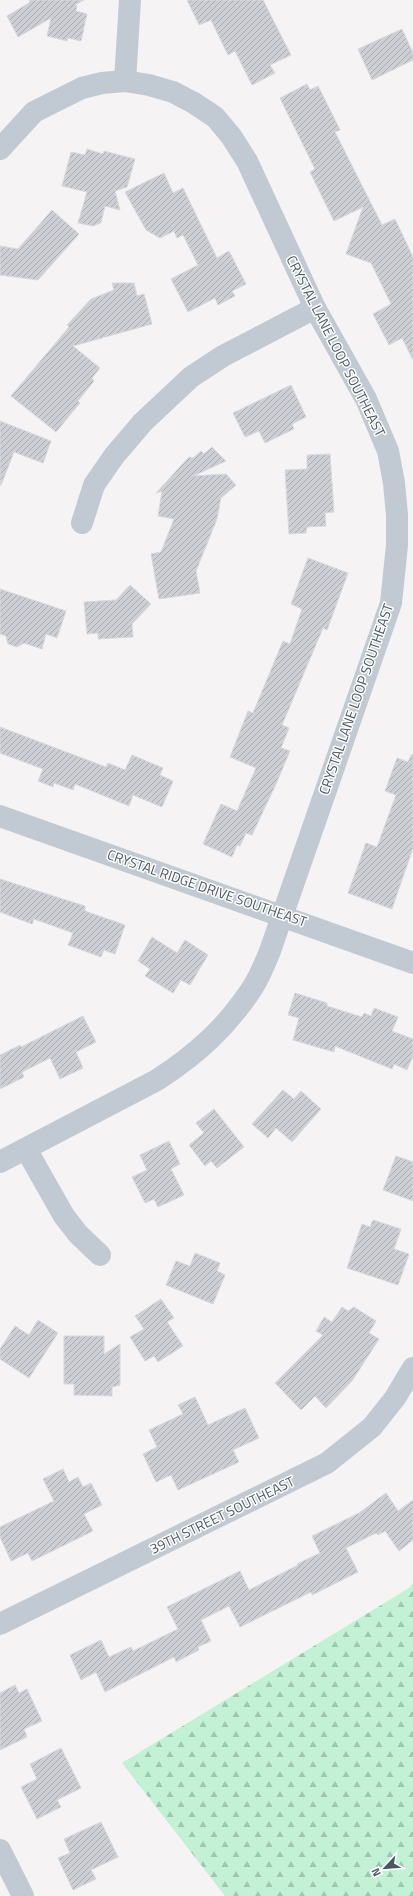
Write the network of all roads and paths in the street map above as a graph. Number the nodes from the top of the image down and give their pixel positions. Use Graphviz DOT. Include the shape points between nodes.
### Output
graph roads {
  1 [pos="130,0"];
  2 [pos="125,81"];
  3 [pos="0,149"];
  4 [pos="314,308"];
  5 [pos="82,523"];
  6 [pos="0,816"];
  7 [pos="282,914"];
  8 [pos="413,963"];
  9 [pos="26,1149"];
  10 [pos="0,1162"];
  11 [pos="100,1255"];
  12 [pos="413,1368"];
  13 [pos="0,1624"];
  14 [pos="0,1850"];
  15 [pos="23,1896"];
  1 -- 2 [label="street"];
  2 -- 3 [label="street, CRYSTAL LANE LOOP SOUTHEAST" via="82,88 34,112"];
  2 -- 4 [label="street, CRYSTAL LANE LOOP SOUTHEAST" via="173,92 215,117 231,136 247,161"];
  4 -- 5 [label="street" via="223,356 191,377 143,422 114,456 94,485"];
  4 -- 7 [label="street, CRYSTAL LANE LOOP SOUTHEAST" via="366,399 388,451 394,483 397,545 390,603"];
  6 -- 7 [label="street, CRYSTAL RIDGE DRIVE SOUTHEAST"];
  7 -- 8 [label="street, CRYSTAL RIDGE DRIVE SOUTHEAST"];
  7 -- 9 [label="street, CRYSTAL LANE LOOP SOUTHEAST" via="270,951 254,986 208,1043 157,1080"];
  9 -- 10 [label="street, CRYSTAL LANE LOOP SOUTHEAST"];
  9 -- 11 [label="street" via="64,1216"];
  12 -- 13 [label="street, 39TH STREET SOUTHEAST" via="395,1398 372,1427 327,1462"];
  14 -- 15 [label="street"];
}
